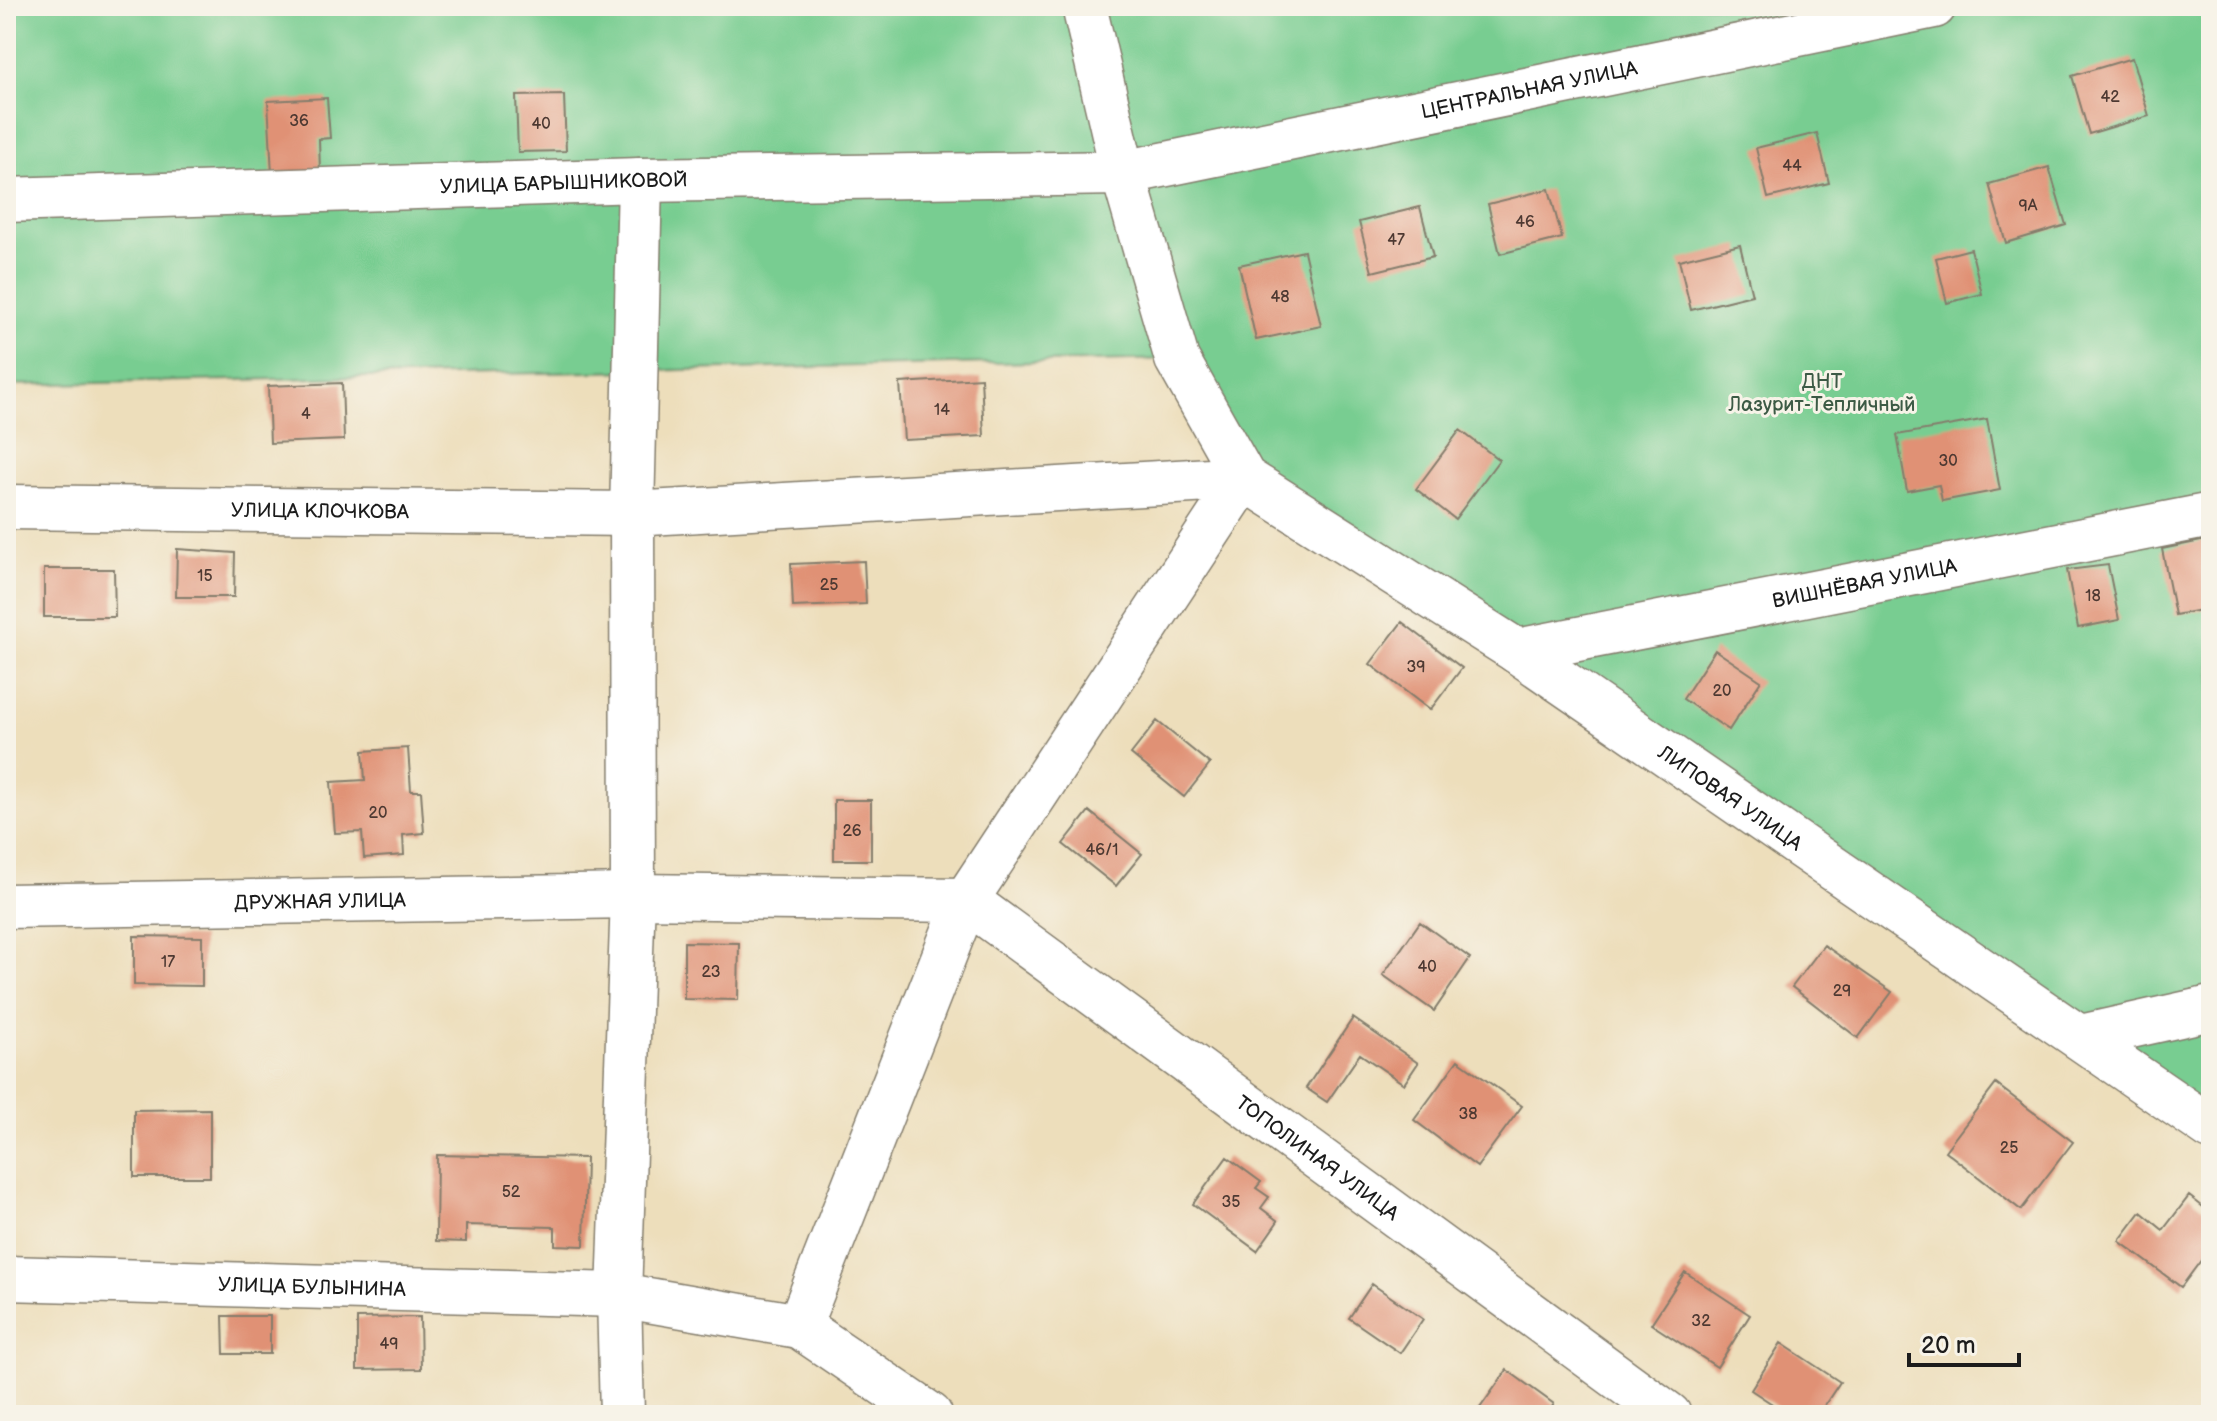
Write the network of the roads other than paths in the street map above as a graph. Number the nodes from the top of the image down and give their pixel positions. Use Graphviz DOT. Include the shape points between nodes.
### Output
graph roads {
  1 [pos="1084,6"];
  2 [pos="1934,6"];
  3 [pos="1123,173"];
  4 [pos="640,180"];
  5 [pos="6,200"];
  6 [pos="1244,478"];
  7 [pos="6,507"];
  8 [pos="632,514"];
  9 [pos="2211,515"];
  10 [pos="1517,651"];
  11 [pos="633,896"];
  12 [pos="966,900"];
  13 [pos="6,906"];
  14 [pos="2211,1008"];
  15 [pos="2081,1037"];
  16 [pos="2211,1128"];
  17 [pos="6,1278"];
  18 [pos="619,1295"];
  19 [pos="799,1326"];
  20 [pos="622,1415"];
  21 [pos="930,1415"];
  22 [pos="1669,1415"];
  1 -- 3 [label="street"];
  2 -- 3 [label="street, ЦЕНТРАЛЬНАЯ УЛИЦА"];
  3 -- 4 [label="street, УЛИЦА БАРЫШНИКОВОЙ"];
  3 -- 6 [label="street" via="1177,359"];
  4 -- 5 [label="street, УЛИЦА БАРЫШНИКОВОЙ"];
  4 -- 8 [label="street"];
  6 -- 8 [label="street, УЛИЦА КЛОЧКОВА"];
  6 -- 10 [label="street, ЛИПОВАЯ УЛИЦА"];
  6 -- 12 [label="street"];
  7 -- 8 [label="street, УЛИЦА КЛОЧКОВА"];
  8 -- 11 [label="street"];
  9 -- 10 [label="street, ВИШНЁВАЯ УЛИЦА"];
  10 -- 15 [label="street, ЛИПОВАЯ УЛИЦА"];
  11 -- 12 [label="street, ДРУЖНАЯ УЛИЦА"];
  11 -- 13 [label="street, ДРУЖНАЯ УЛИЦА"];
  11 -- 18 [label="street"];
  12 -- 19 [label="street"];
  12 -- 22 [label="street, ТОПОЛИНАЯ УЛИЦА"];
  14 -- 15 [label="street"];
  15 -- 16 [label="street, ЛИПОВАЯ УЛИЦА"];
  17 -- 18 [label="street, УЛИЦА БУЛЫНИНА"];
  18 -- 19 [label="street, УЛИЦА БУЛЫНИНА"];
  18 -- 20 [label="street"];
  19 -- 21 [label="street"];
}
